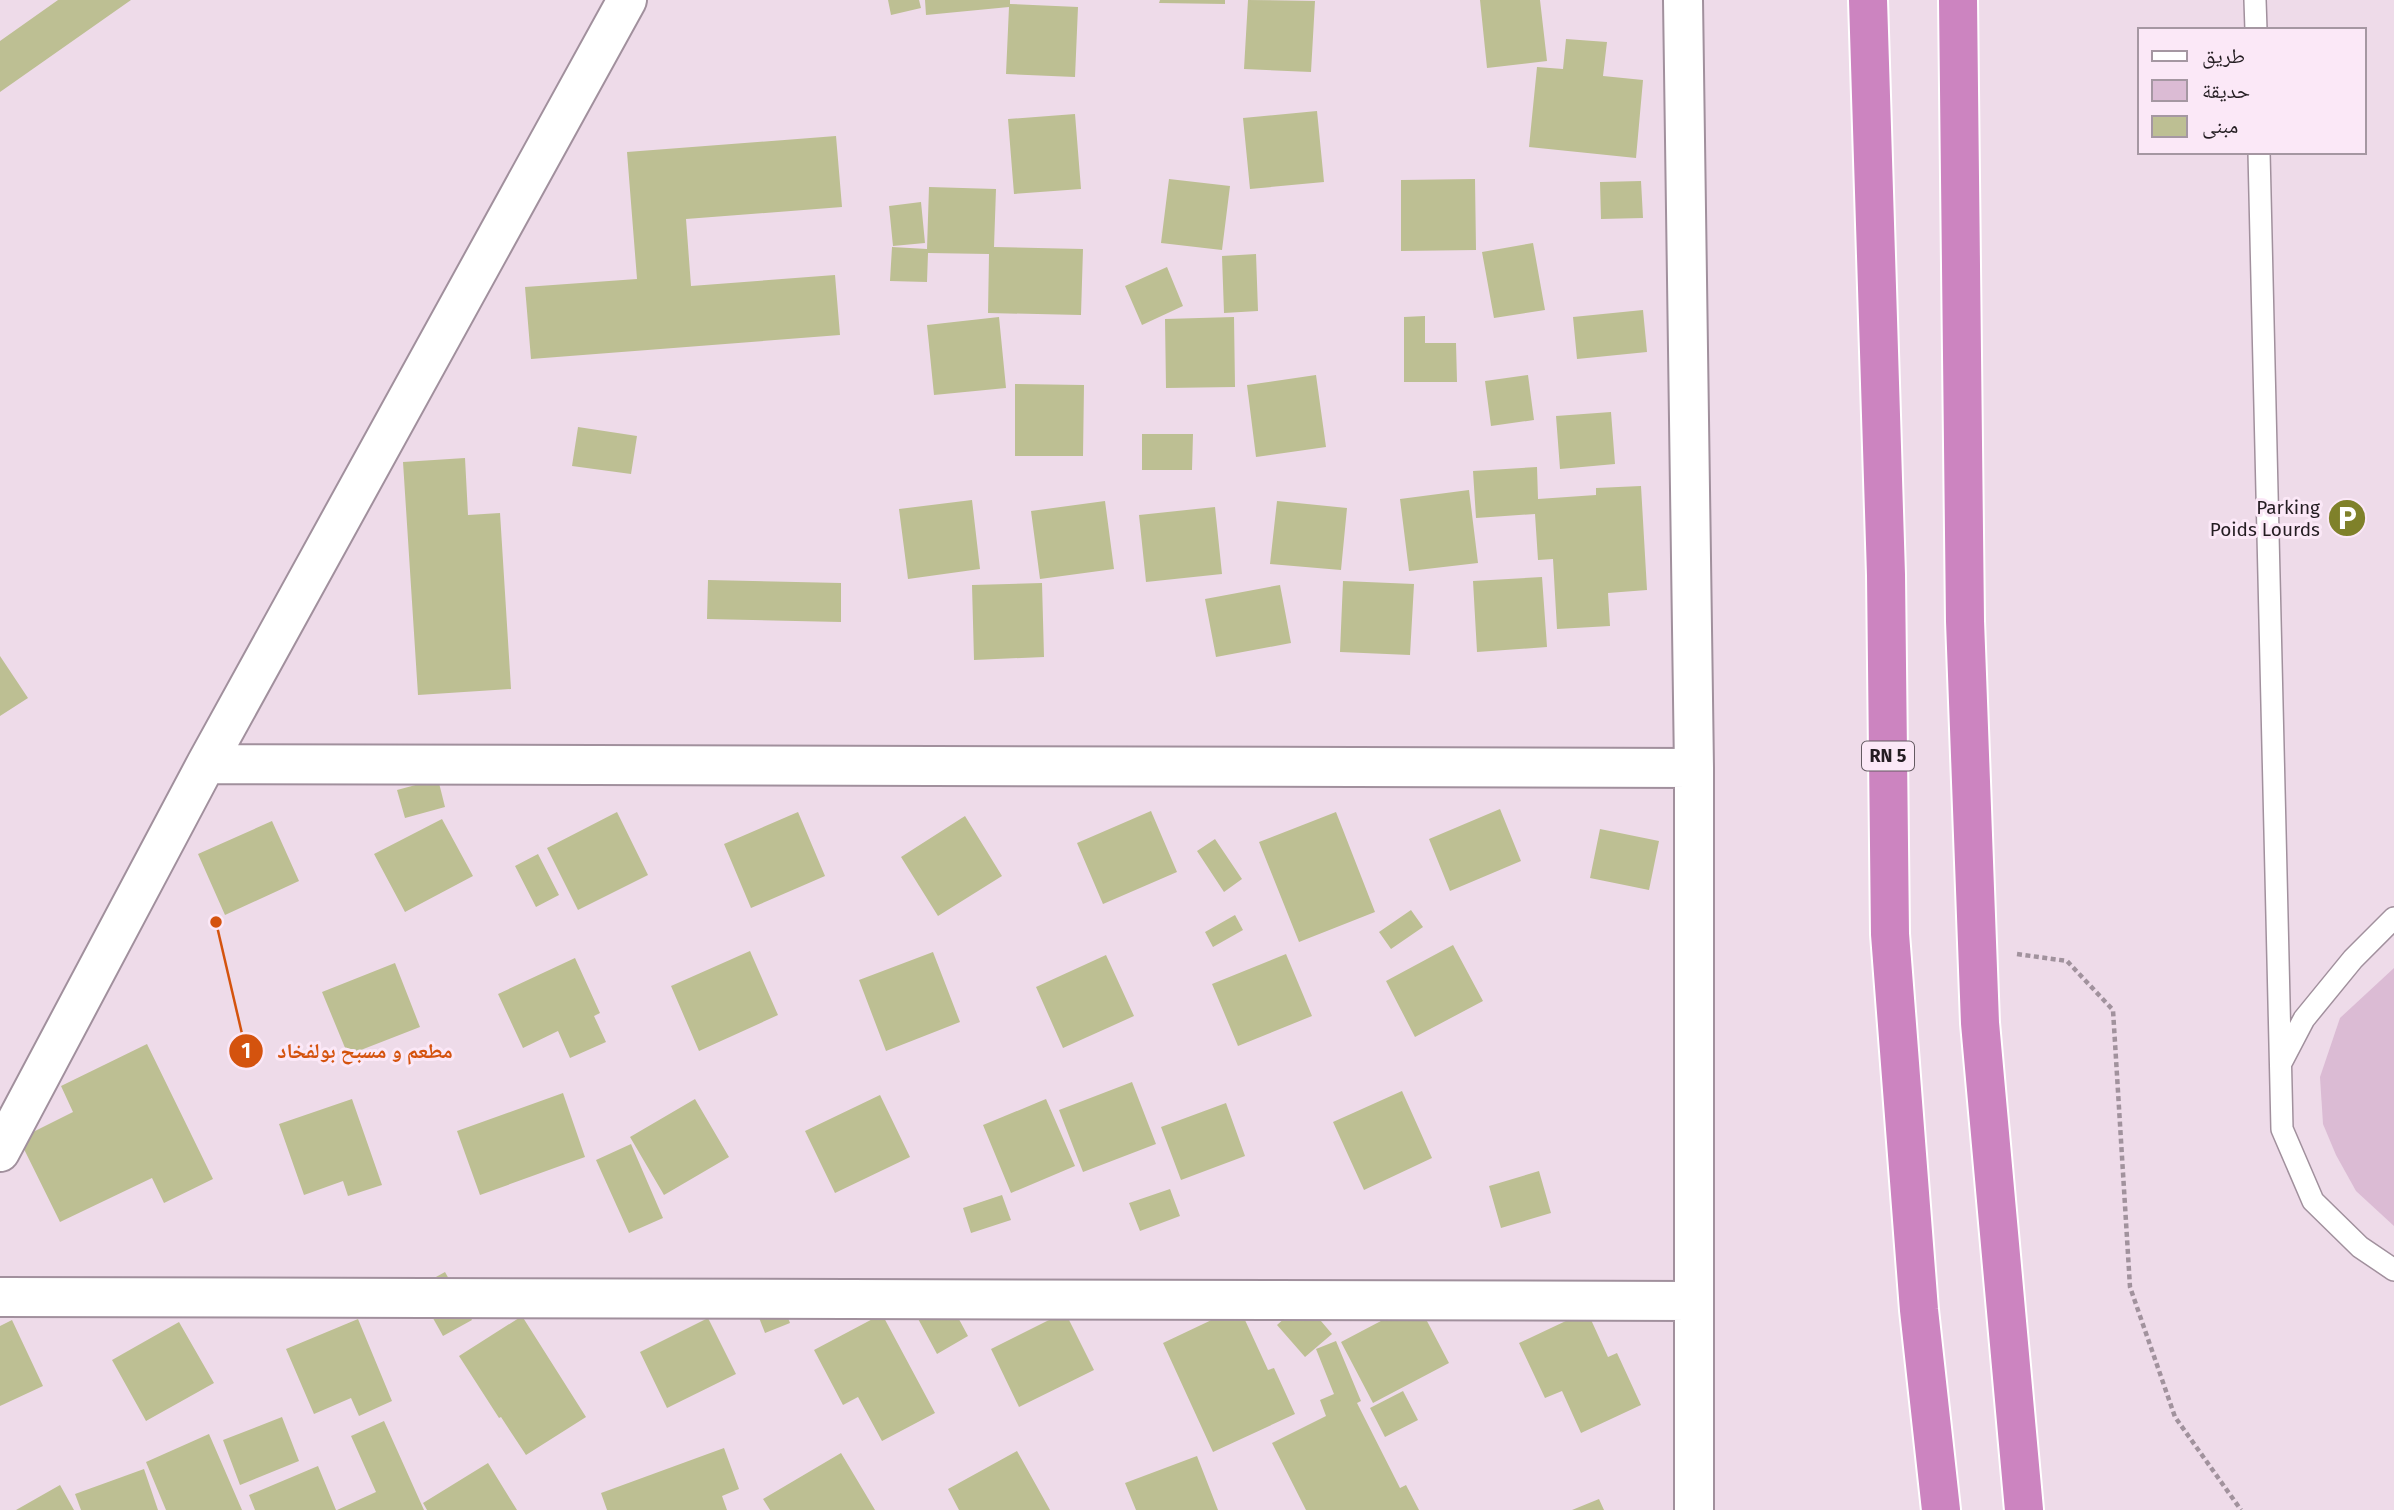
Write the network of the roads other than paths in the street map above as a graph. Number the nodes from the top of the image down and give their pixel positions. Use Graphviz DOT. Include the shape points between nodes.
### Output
graph roads {
  1 [pos="627,0"];
  2 [pos="1683,0"];
  3 [pos="1868,0"];
  4 [pos="1958,0"];
  5 [pos="2255,0"];
  6 [pos="2256,28"];
  7 [pos="2259,154"];
  8 [pos="206,764"];
  9 [pos="1694,768"];
  10 [pos="2394,918"];
  11 [pos="2280,1065"];
  12 [pos="0,1152"];
  13 [pos="2394,1270"];
  14 [pos="0,1297"];
  15 [pos="1693,1301"];
  16 [pos="1694,1510"];
  17 [pos="1941,1510"];
  18 [pos="2024,1510"];
  1 -- 8 [label="street"];
  2 -- 9 [label="street"];
  3 -- 17 [label="highway, RN 5" via="1886,575 1890,934 1919,1310"];
  4 -- 18 [label="highway" via="1965,621 1980,1023"];
  5 -- 6 [label="lane"];
  7 -- 11 [label="lane"];
  8 -- 9 [label="street"];
  8 -- 12 [label="street"];
  9 -- 15 [label="street"];
  10 -- 11 [label="lane" via="2353,959 2305,1019"];
  11 -- 13 [label="lane" via="2282,1129 2313,1201 2360,1247"];
  14 -- 15 [label="street"];
  15 -- 16 [label="street"];
}
